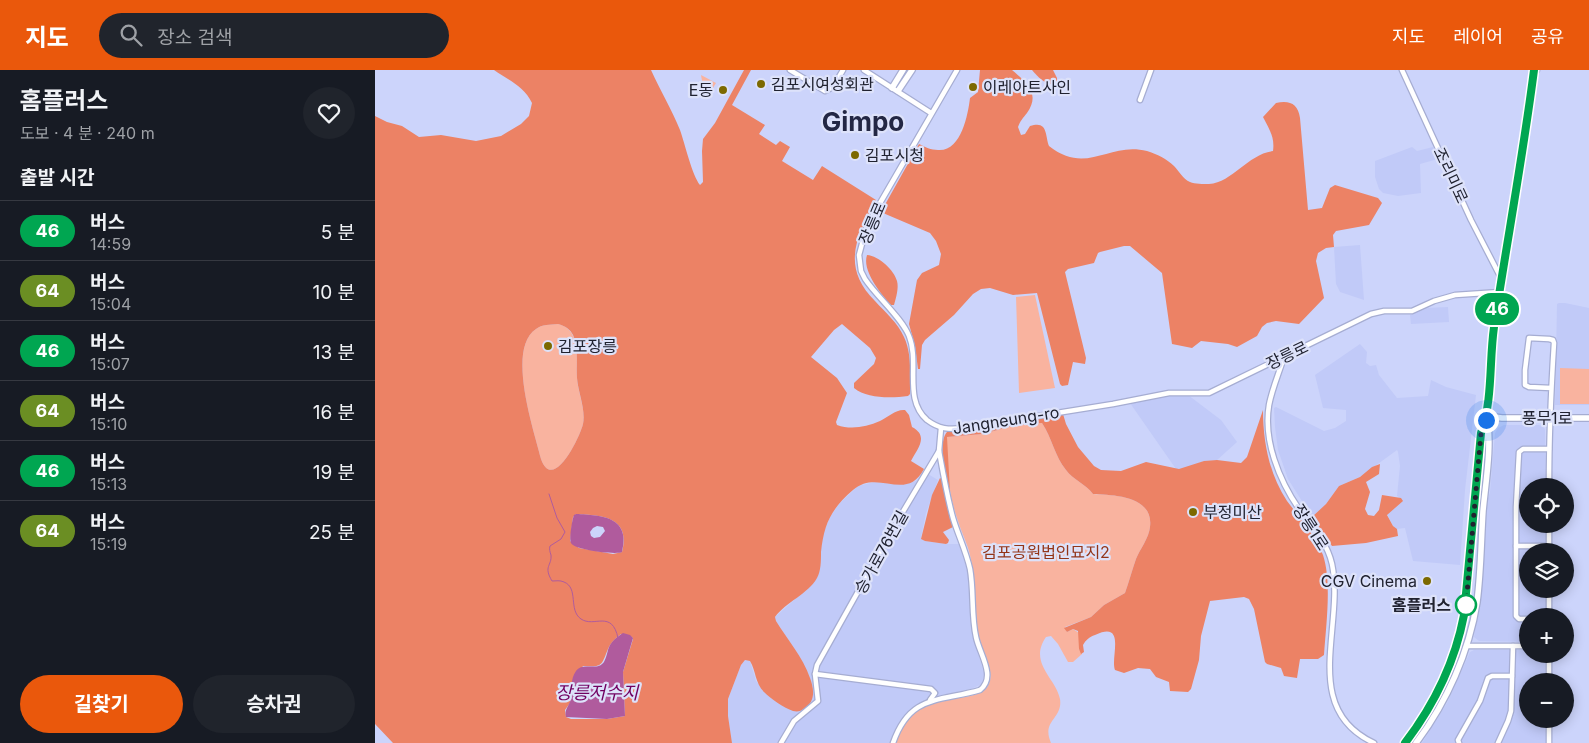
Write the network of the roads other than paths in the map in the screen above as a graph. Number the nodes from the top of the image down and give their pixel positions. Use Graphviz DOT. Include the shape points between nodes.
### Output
graph roads {
  1 [pos="791,70"];
  2 [pos="843,70"];
  3 [pos="864,70"];
  4 [pos="903,70"];
  5 [pos="912,70"];
  6 [pos="957,70"];
  7 [pos="1151,70"];
  8 [pos="1402,70"];
  9 [pos="1534,71"];
  10 [pos="892,88"];
  11 [pos="898,92"];
  12 [pos="1140,100"];
  13 [pos="931,113"];
  14 [pos="1502,280"];
  15 [pos="1500,292"];
  16 [pos="1283,358"];
  17 [pos="1551,388"];
  18 [pos="1487,416"];
  19 [pos="1550,417"];
  20 [pos="1589,417"];
  21 [pos="941,428"];
  22 [pos="1549,449"];
  23 [pos="939,451"];
  24 [pos="1549,478"];
  25 [pos="1516,546"];
  26 [pos="1519,546"];
  27 [pos="1519,618"];
  28 [pos="1467,646"];
  29 [pos="1513,646"];
  30 [pos="1519,646"];
  31 [pos="815,674"];
  32 [pos="1512,676"];
  33 [pos="929,701"];
  34 [pos="1549,728"];
  35 [pos="781,743"];
  36 [pos="893,743"];
  37 [pos="1375,743"];
  38 [pos="1405,743"];
  39 [pos="1416,743"];
  40 [pos="1459,743"];
  41 [pos="1498,743"];
  42 [pos="1549,743"];
  1 -- 2 [label="street" via="825,91 833,88"];
  3 -- 10 [label="street"];
  4 -- 10 [label="street"];
  5 -- 11 [label="street"];
  6 -- 13 [label="street, 장릉로"];
  7 -- 12 [label="street"];
  8 -- 14 [label="street, 조리미로"];
  9 -- 14 [label="street"];
  10 -- 11 [label="street"];
  11 -- 13 [label="street"];
  13 -- 21 [label="street, 장릉로" via="870,220 859,255 865,279 910,338 917,407 925,418"];
  14 -- 15 [label="street"];
  15 -- 16 [label="street, 장릉로" via="1442,298 1412,311 1377,312"];
  15 -- 18 [label="street"];
  16 -- 21 [label="street, Jangneung-ro" via="1205,393 1169,393 963,428"];
  16 -- 37 [label="street, 장릉1로" via="1269,410 1275,460 1286,488 1325,545 1332,564 1329,674 1333,698 1344,720 1358,734"];
  17 -- 17 [label="street" via="1553,340 1529,338 1525,385"];
  17 -- 19 [label="street"];
  18 -- 19 [label="street, 풍무1로"];
  18 -- 28 [label="street" via="1489,433 1478,590"];
  18 -- 38 [label="street" via="1481,433 1462,624 1450,664 1434,699"];
  19 -- 20 [label="street, 풍무1로"];
  19 -- 22 [label="street"];
  21 -- 23 [label="street, 승가로76번길"];
  22 -- 24 [label="street"];
  22 -- 25 [label="street" via="1523,449 1519,452"];
  23 -- 31 [label="street, 승가로76번길" via="819,661"];
  23 -- 33 [label="street" via="953,518 969,566 976,637 987,678 980,690"];
  25 -- 26 [label="street"];
  25 -- 27 [label="street" via="1516,616"];
  28 -- 29 [label="street"];
  28 -- 39 [label="street" via="1439,708"];
  29 -- 30 [label="street"];
  29 -- 32 [label="street"];
  31 -- 33 [label="street" via="931,689 935,694"];
  31 -- 35 [label="street, 승가로76번길" via="818,701 794,721"];
  32 -- 40 [label="street" via="1489,678"];
  32 -- 41 [label="street" via="1510,716"];
  33 -- 36 [label="street" via="907,717"];
  34 -- 42 [label="street"];
}
